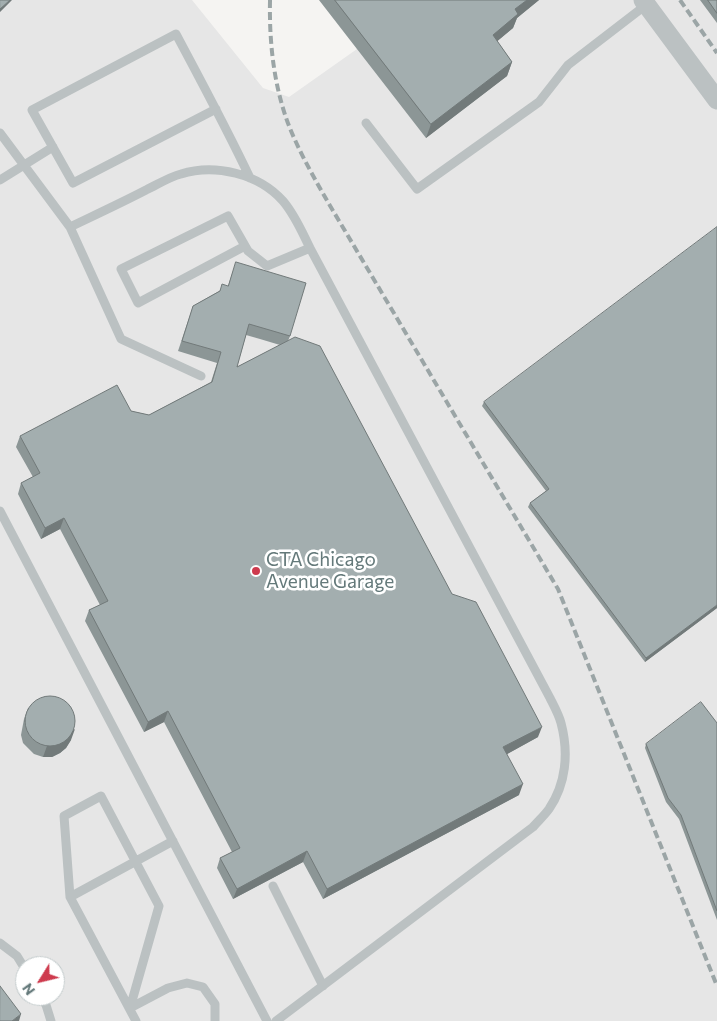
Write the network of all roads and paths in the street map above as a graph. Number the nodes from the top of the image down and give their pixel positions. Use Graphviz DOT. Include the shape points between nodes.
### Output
graph roads {
  1 [pos="644,2"];
  2 [pos="717,100"];
  3 [pos="216,109"];
  4 [pos="366,123"];
  5 [pos="0,134"];
  6 [pos="53,147"];
  7 [pos="23,164"];
  8 [pos="250,178"];
  9 [pos="0,180"];
  10 [pos="70,227"];
  11 [pos="245,246"];
  12 [pos="310,248"];
  13 [pos="201,376"];
  14 [pos="0,511"];
  15 [pos="173,841"];
  16 [pos="135,861"];
  17 [pos="272,886"];
  18 [pos="70,897"];
  19 [pos="0,943"];
  20 [pos="18,956"];
  21 [pos="322,986"];
  22 [pos="46,1006"];
  23 [pos="130,1008"];
  24 [pos="51,1021"];
  25 [pos="136,1021"];
  26 [pos="215,1021"];
  27 [pos="267,1021"];
  28 [pos="276,1021"];
  1 -- 2 [label="street"];
  1 -- 4 [label="lane" via="568,65 539,102 417,189"];
  3 -- 6 [label="lane" via="73,183"];
  3 -- 6 [label="lane" via="176,34 32,110"];
  3 -- 8 [label="lane"];
  5 -- 7 [label="lane"];
  6 -- 7 [label="lane"];
  7 -- 9 [label="lane"];
  7 -- 10 [label="lane"];
  8 -- 10 [label="lane" via="208,169 180,174"];
  8 -- 12 [label="lane" via="269,188 282,201"];
  10 -- 13 [label="lane" via="121,339"];
  11 -- 11 [label="lane" via="228,216 121,269 138,303"];
  11 -- 12 [label="lane" via="267,266"];
  12 -- 21 [label="lane" via="550,698 561,722 565,746 565,770 558,793 533,827"];
  14 -- 15 [label="lane"];
  15 -- 16 [label="lane"];
  15 -- 27 [label="lane"];
  16 -- 18 [label="lane"];
  16 -- 18 [label="lane" via="101,796 64,816"];
  16 -- 23 [label="lane" via="159,906"];
  17 -- 21 [label="lane"];
  18 -- 23 [label="lane"];
  19 -- 20 [label="lane"];
  21 -- 28 [label="lane"];
  22 -- 24 [label="lane"];
  23 -- 25 [label="lane"];
  23 -- 26 [label="lane" via="168,988 187,983 203,987 215,1004"];
}
